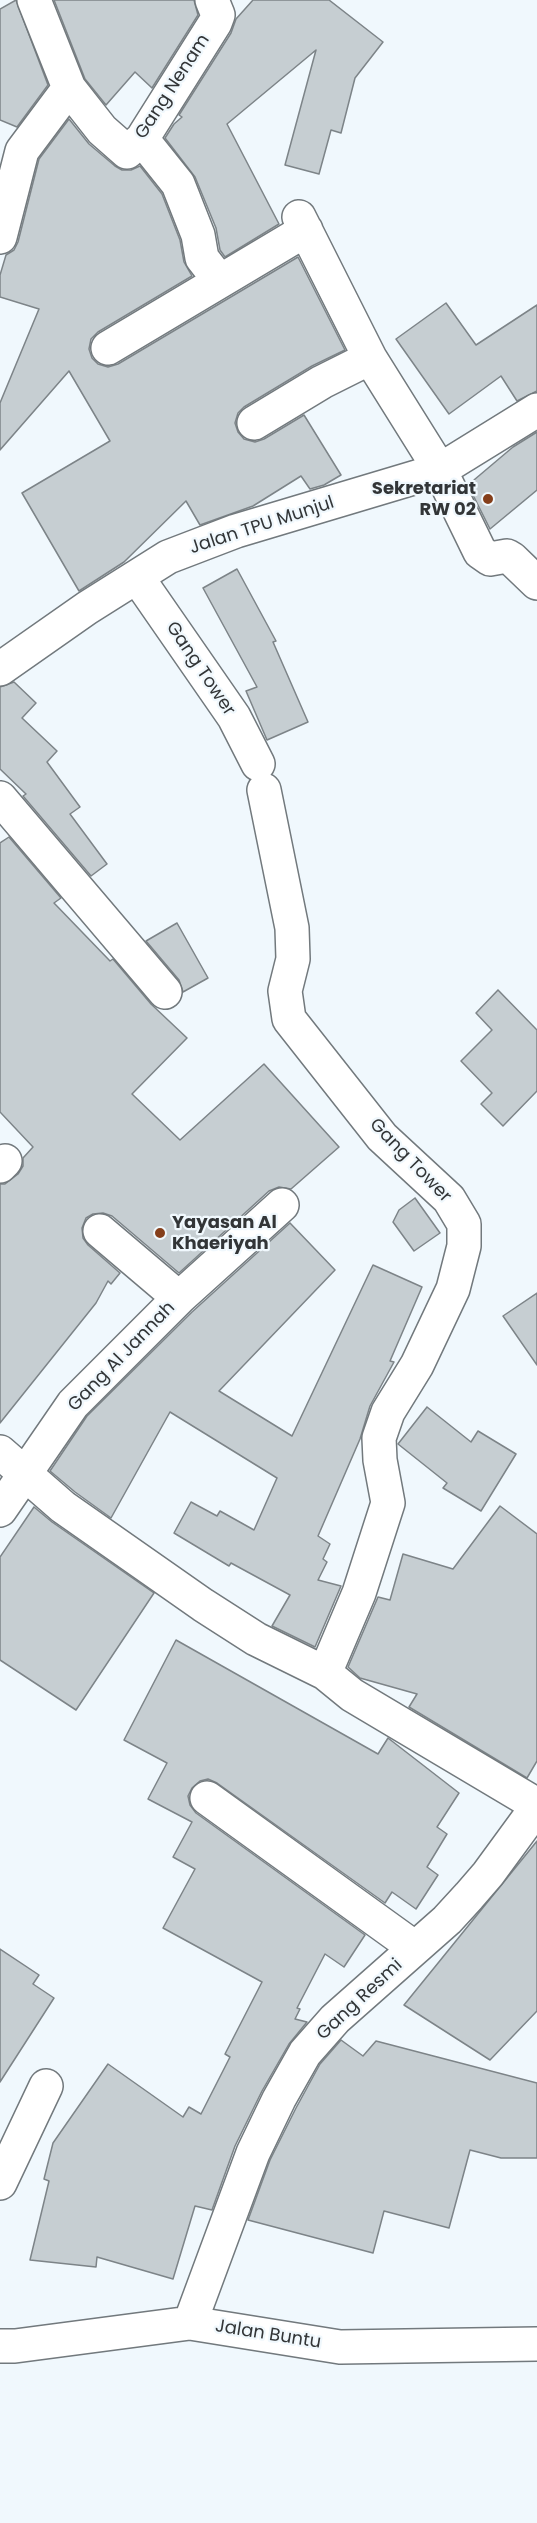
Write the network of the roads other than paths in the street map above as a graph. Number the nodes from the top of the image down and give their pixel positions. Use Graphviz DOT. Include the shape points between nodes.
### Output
graph roads {
  1 [pos="33,0"];
  2 [pos="212,0"];
  3 [pos="69,88"];
  4 [pos="142,139"];
  5 [pos="11,148"];
  6 [pos="0,237"];
  7 [pos="219,280"];
  8 [pos="108,348"];
  9 [pos="370,358"];
  10 [pos="537,410"];
  11 [pos="254,423"];
  12 [pos="440,470"];
  13 [pos="137,577"];
  14 [pos="537,583"];
  15 [pos="0,669"];
  16 [pos="0,798"];
  17 [pos="165,992"];
  18 [pos="282,1205"];
  19 [pos="100,1231"];
  20 [pos="179,1298"];
  21 [pos="0,1452"];
  22 [pos="25,1475"];
  23 [pos="0,1509"];
  24 [pos="325,1673"];
  25 [pos="207,1798"];
  26 [pos="537,1806"];
  27 [pos="415,1948"];
  28 [pos="46,2086"];
  29 [pos="0,2183"];
  30 [pos="190,2322"];
  31 [pos="537,2344"];
  32 [pos="0,2346"];
  1 -- 3 [label="street"];
  2 -- 4 [label="street, Gang Nenam" via="218,15 215,23"];
  3 -- 4 [label="street, Gang Nenam" via="102,129 127,152"];
  3 -- 5 [label="street"];
  4 -- 7 [label="street" via="178,184 202,258"];
  5 -- 6 [label="street"];
  7 -- 8 [label="street"];
  7 -- 9 [label="street" via="303,223"];
  9 -- 11 [label="street"];
  9 -- 12 [label="street"];
  10 -- 12 [label="street, Jalan TPU Munjul"];
  12 -- 13 [label="street, Jalan TPU Munjul" via="236,531 168,557"];
  12 -- 14 [label="street" via="480,552 490,559 507,556"];
  13 -- 15 [label="street, Jalan TPU Munjul"];
  13 -- 24 [label="street, Gang Tower" via="234,717 261,777 292,928 293,959 285,991 290,1018 382,1137 449,1199 464,1224 464,1246 453,1289 417,1365 388,1412 379,1438 388,1503 359,1593"];
  16 -- 17 [label="street"];
  18 -- 20 [label="street, Gang Al Jannah"];
  19 -- 20 [label="street"];
  20 -- 22 [label="street, Gang Al Jannah" via="73,1404"];
  21 -- 22 [label="street"];
  22 -- 23 [label="street, Gang Al Jannah"];
  22 -- 24 [label="street" via="106,1538 203,1605 256,1639"];
  24 -- 26 [label="street" via="352,1695"];
  25 -- 27 [label="street"];
  26 -- 27 [label="street, Gang Resmi" via="488,1874 447,1920"];
  27 -- 30 [label="street, Gang Resmi" via="335,2019 305,2053 253,2153"];
  28 -- 29 [label="street"];
  30 -- 31 [label="street, Jalan Buntu" via="340,2347"];
  30 -- 32 [label="street, Jalan Buntu"];
}
